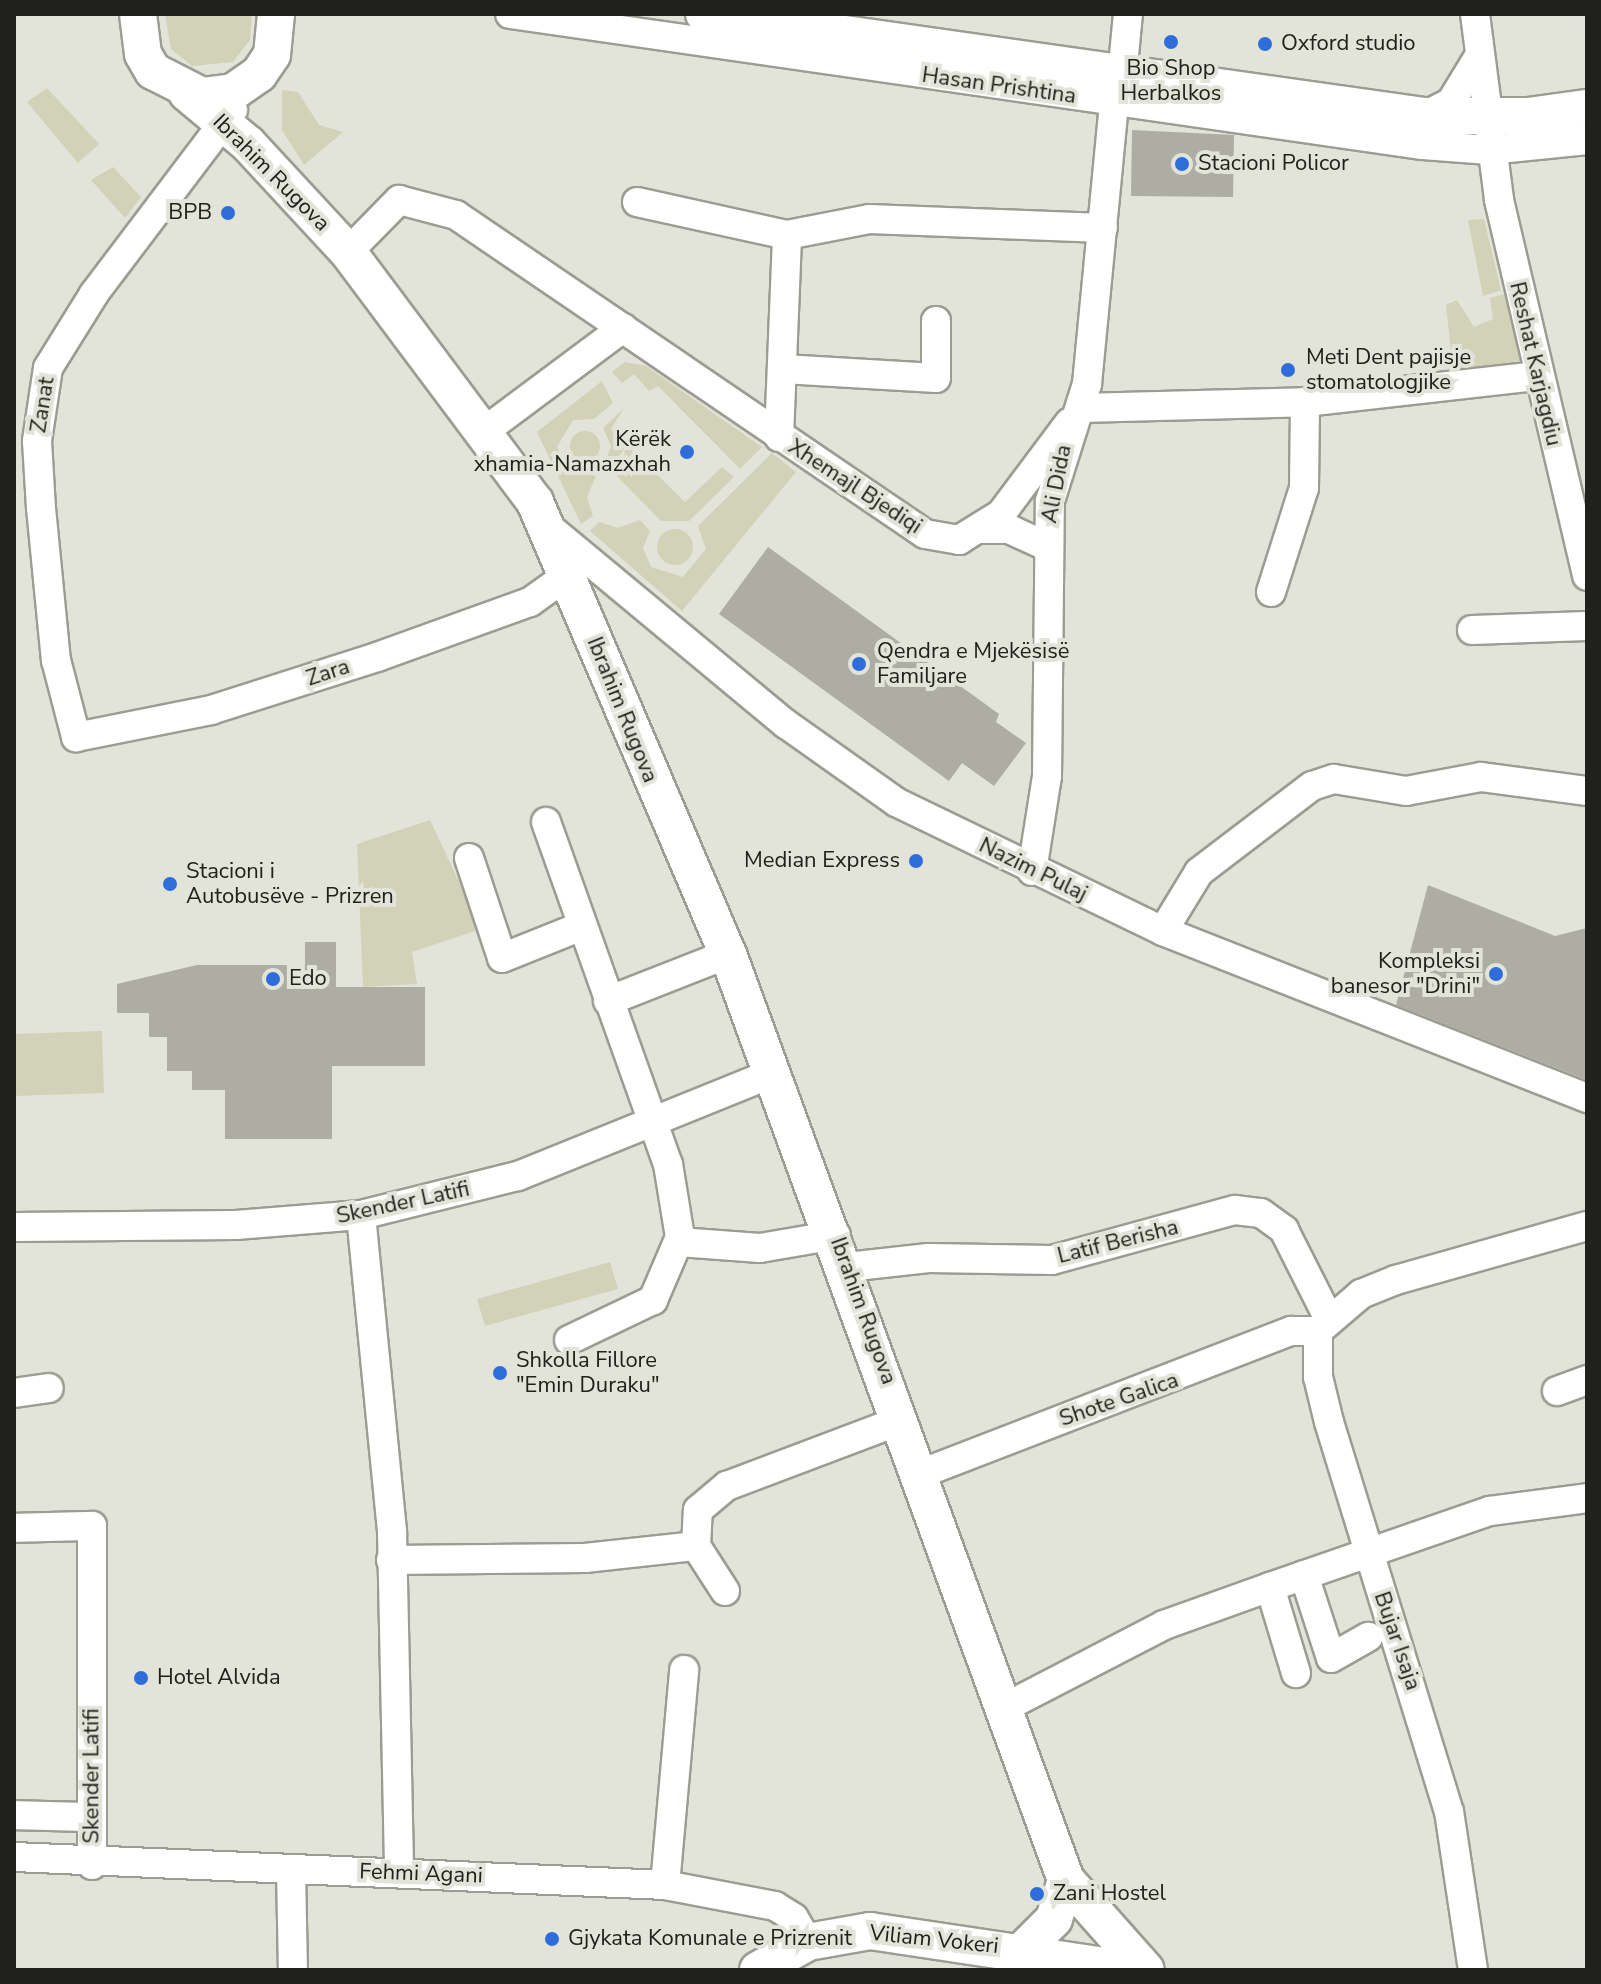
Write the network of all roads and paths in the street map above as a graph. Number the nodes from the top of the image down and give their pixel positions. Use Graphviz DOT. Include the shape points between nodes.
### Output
graph roads {
  1 [pos="510,14"];
  2 [pos="704,14"];
  3 [pos="1128,14"];
  4 [pos="1475,14"];
  5 [pos="283,20"];
  6 [pos="135,21"];
  7 [pos="1478,58"];
  8 [pos="247,84"];
  9 [pos="1118,89"];
  10 [pos="187,93"];
  11 [pos="1587,108"];
  12 [pos="1423,116"];
  13 [pos="225,125"];
  14 [pos="1487,134"];
  15 [pos="1587,140"];
  16 [pos="637,202"];
  17 [pos="1103,228"];
  18 [pos="787,235"];
  19 [pos="348,252"];
  20 [pos="936,321"];
  21 [pos="623,328"];
  22 [pos="783,369"];
  23 [pos="1536,376"];
  24 [pos="1305,402"];
  25 [pos="1075,416"];
  26 [pos="486,430"];
  27 [pos="779,437"];
  28 [pos="546,525"];
  29 [pos="981,529"];
  30 [pos="1046,546"];
  31 [pos="568,575"];
  32 [pos="1587,576"];
  33 [pos="1271,592"];
  34 [pos="1587,626"];
  35 [pos="1472,630"];
  36 [pos="76,737"];
  37 [pos="1587,791"];
  38 [pos="546,822"];
  39 [pos="469,858"];
  40 [pos="1032,871"];
  41 [pos="582,926"];
  42 [pos="1163,931"];
  43 [pos="728,954"];
  44 [pos="608,1001"];
  45 [pos="771,1074"];
  46 [pos="1587,1098"];
  47 [pos="652,1123"];
  48 [pos="361,1215"];
  49 [pos="1587,1226"];
  50 [pos="14,1227"];
  51 [pos="679,1242"];
  52 [pos="841,1251"];
  53 [pos="1323,1324"];
  54 [pos="569,1340"];
  55 [pos="1587,1380"];
  56 [pos="49,1388"];
  57 [pos="1557,1391"];
  58 [pos="14,1393"];
  59 [pos="902,1420"];
  60 [pos="920,1474"];
  61 [pos="1587,1498"];
  62 [pos="14,1528"];
  63 [pos="696,1546"];
  64 [pos="1367,1554"];
  65 [pos="391,1560"];
  66 [pos="1304,1575"];
  67 [pos="1270,1587"];
  68 [pos="725,1591"];
  69 [pos="1368,1637"];
  70 [pos="684,1670"];
  71 [pos="1296,1673"];
  72 [pos="1004,1708"];
  73 [pos="14,1815"];
  74 [pos="92,1817"];
  75 [pos="14,1857"];
  76 [pos="92,1865"];
  77 [pos="291,1869"];
  78 [pos="399,1872"];
  79 [pos="1066,1880"];
  80 [pos="665,1885"];
  81 [pos="808,1942"];
  82 [pos="1022,1951"];
  83 [pos="293,1970"];
  84 [pos="758,1970"];
  85 [pos="1130,1970"];
  86 [pos="1146,1970"];
  87 [pos="1473,1970"];
  1 -- 9 [label="street, Hasan Prishtina"];
  2 -- 9 [label="main road, Hasan Prishtina"];
  3 -- 9 [label="street, Ali Dida"];
  4 -- 7 [label="street, Reshat Karjagdiu"];
  5 -- 8 [label="main road" via="272,55"];
  6 -- 10 [label="main road, Ibrahim Rugova" via="153,71"];
  7 -- 12 [label="street" via="1451,102"];
  7 -- 14 [label="street, Reshat Karjagdiu"];
  8 -- 10 [label="main road" via="218,95"];
  8 -- 13 [label="street, Zanat"];
  9 -- 12 [label="main road, Hasan Prishtina"];
  9 -- 14 [label="street, Hasan Prishtina"];
  9 -- 17 [label="street, Ali Dida"];
  10 -- 13 [label="main road, Ibrahim Rugova"];
  11 -- 14 [label="main road"];
  12 -- 14 [label="main road, Hasan Prishtina"];
  13 -- 19 [label="main road, Ibrahim Rugova"];
  13 -- 36 [label="street, Zanat" via="94,294 45,380 37,441 46,574 56,660"];
  14 -- 15 [label="street"];
  14 -- 23 [label="street, Reshat Karjagdiu"];
  16 -- 18 [label="street"];
  17 -- 18 [label="street" via="869,219"];
  17 -- 25 [label="street, Ali Dida"];
  18 -- 22 [label="street"];
  19 -- 21 [label="street, Xhemajl Bjediqi" via="385,209 410,199 456,215"];
  19 -- 26 [label="main road, Ibrahim Rugova"];
  20 -- 22 [label="street" via="936,378"];
  21 -- 26 [label="street"];
  21 -- 27 [label="street, Xhemajl Bjediqi"];
  22 -- 27 [label="street"];
  23 -- 24 [label="street"];
  23 -- 32 [label="street, Reshat Karjagdiu"];
  24 -- 25 [label="street"];
  24 -- 33 [label="street" via="1304,488"];
  25 -- 29 [label="street" via="1021,491"];
  25 -- 30 [label="street, Ali Dida"];
  26 -- 28 [label="main road, Ibrahim Rugova"];
  27 -- 29 [label="street, Xhemajl Bjediqi" via="925,534 959,540"];
  28 -- 31 [label="main road, Ibrahim Rugova"];
  28 -- 40 [label="street, Nazim Pulaj" via="786,724 896,802"];
  29 -- 30 [label="street" via="1009,529"];
  30 -- 40 [label="street, Ali Dida" via="1047,776"];
  31 -- 36 [label="street, Zara" via="530,602 377,657 198,714"];
  31 -- 43 [label="main road, Ibrahim Rugova"];
  34 -- 35 [label="street"];
  37 -- 42 [label="street" via="1481,777 1406,791 1334,779 1312,786 1199,872"];
  38 -- 41 [label="street"];
  39 -- 41 [label="street" via="502,958"];
  40 -- 42 [label="street, Nazim Pulaj"];
  41 -- 44 [label="street"];
  42 -- 46 [label="street, Nazim Pulaj"];
  43 -- 44 [label="street"];
  43 -- 45 [label="main road, Ibrahim Rugova"];
  44 -- 47 [label="street"];
  45 -- 47 [label="street, Skender Latifi"];
  45 -- 52 [label="main road, Ibrahim Rugova"];
  47 -- 48 [label="street, Skender Latifi" via="518,1176"];
  47 -- 51 [label="street" via="677,1198"];
  48 -- 50 [label="street, Skender Latifi" via="236,1225"];
  48 -- 65 [label="street"];
  49 -- 53 [label="street, Shote Galica" via="1396,1280"];
  51 -- 52 [label="street, Latif Berisha"];
  51 -- 54 [label="street" via="653,1300"];
  52 -- 53 [label="street, Latif Berisha" via="1052,1260 1235,1210 1261,1213 1284,1230"];
  52 -- 59 [label="main road, Ibrahim Rugova"];
  53 -- 60 [label="street, Shote Galica" via="1291,1331"];
  53 -- 64 [label="street, Bujar Isaja" via="1318,1377"];
  55 -- 57 [label="street"];
  56 -- 58 [label="street"];
  59 -- 60 [label="main road, Ibrahim Rugova"];
  59 -- 63 [label="street" via="727,1486 698,1510"];
  60 -- 72 [label="main road, Ibrahim Rugova"];
  61 -- 64 [label="street" via="1490,1511"];
  62 -- 74 [label="street, Skender Latifi" via="92,1526"];
  63 -- 65 [label="street" via="585,1558"];
  63 -- 68 [label="street"];
  64 -- 66 [label="street"];
  64 -- 87 [label="street, Bujar Isaja" via="1449,1812"];
  65 -- 78 [label="street"];
  66 -- 67 [label="street"];
  66 -- 69 [label="street" via="1331,1658"];
  67 -- 71 [label="street"];
  67 -- 72 [label="street" via="1164,1625"];
  70 -- 80 [label="street"];
  72 -- 79 [label="main road, Ibrahim Rugova"];
  73 -- 74 [label="street"];
  74 -- 76 [label="street, Skender Latifi"];
  75 -- 76 [label="street, Fehmi Agani"];
  76 -- 77 [label="street, Fehmi Agani"];
  77 -- 78 [label="street, Fehmi Agani"];
  77 -- 83 [label="street"];
  78 -- 80 [label="street, Fehmi Agani"];
  79 -- 82 [label="main road, Viliam Vokeri" via="1054,1919"];
  79 -- 86 [label="main road, Ibrahim Rugova"];
  80 -- 81 [label="street, Fehmi Agani" via="775,1906 794,1918"];
  81 -- 82 [label="main road, Viliam Vokeri" via="870,1931"];
  81 -- 84 [label="main road, Viliam Vokeri"];
  82 -- 85 [label="main road, Viliam Vokeri"];
}
